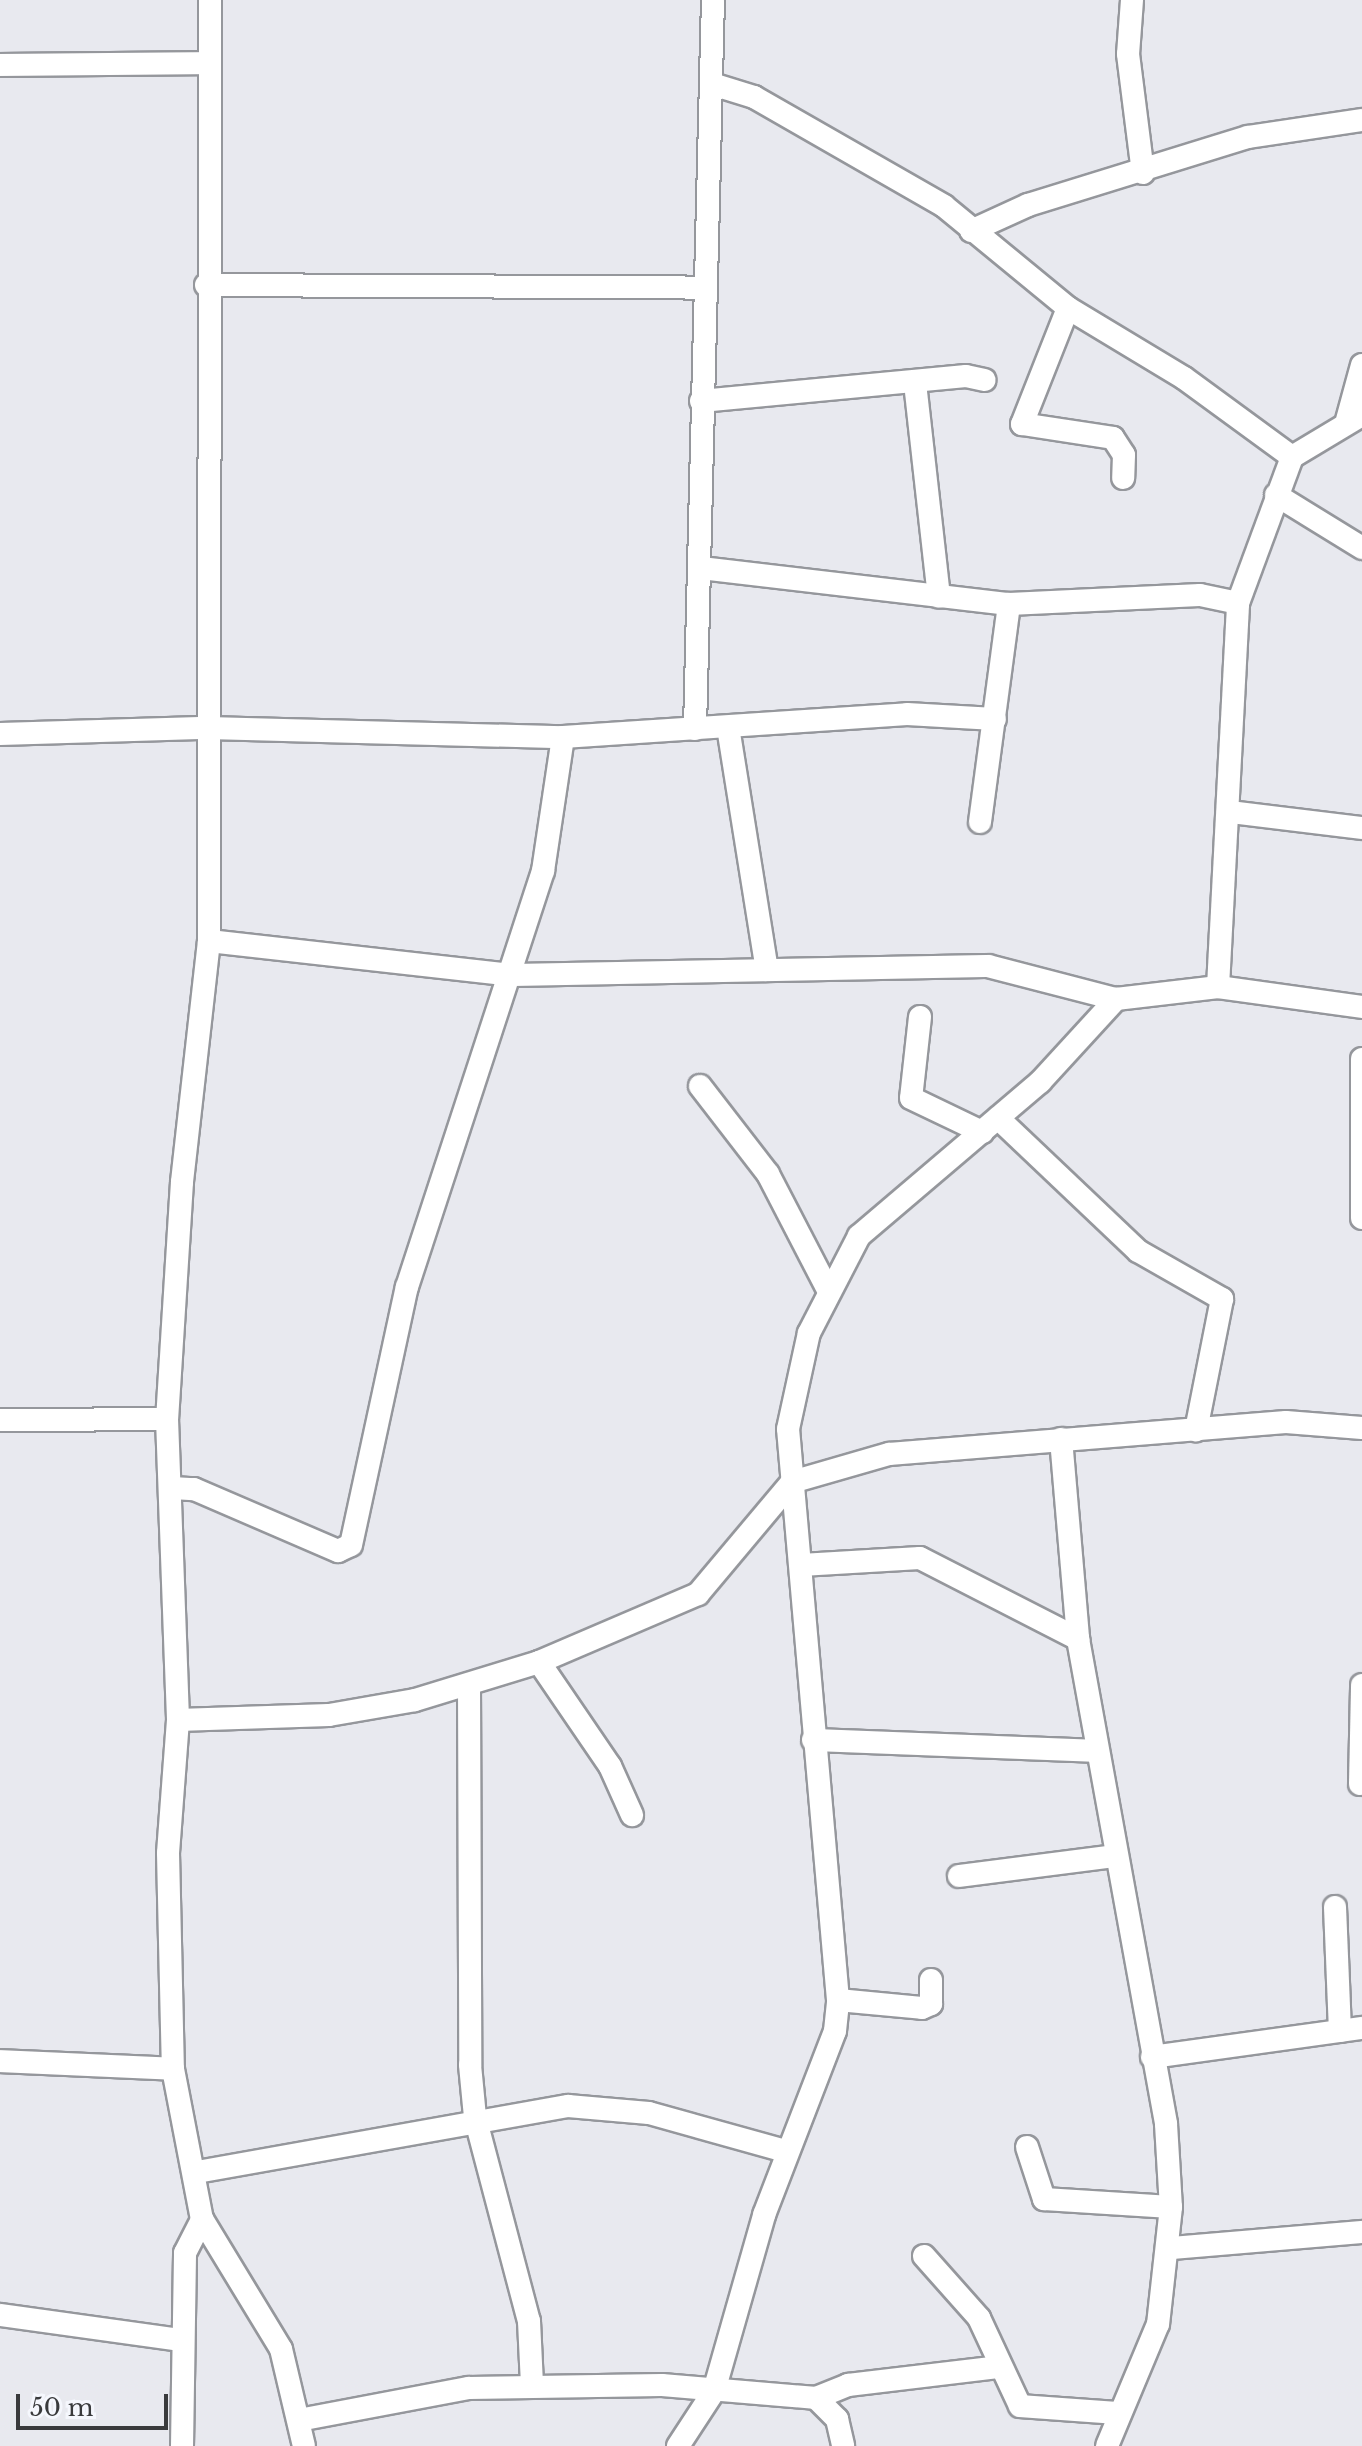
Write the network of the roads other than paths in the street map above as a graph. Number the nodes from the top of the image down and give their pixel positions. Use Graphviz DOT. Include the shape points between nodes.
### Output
graph roads {
  1 [pos="210,0"];
  2 [pos="713,0"];
  3 [pos="1132,0"];
  4 [pos="209,63"];
  5 [pos="0,65"];
  6 [pos="712,84"];
  7 [pos="1362,120"];
  8 [pos="1143,173"];
  9 [pos="971,231"];
  10 [pos="206,285"];
  11 [pos="702,288"];
  12 [pos="1068,308"];
  13 [pos="1362,365"];
  14 [pos="985,380"];
  15 [pos="915,383"];
  16 [pos="701,401"];
  17 [pos="1355,418"];
  18 [pos="1292,457"];
  19 [pos="1123,478"];
  20 [pos="1276,495"];
  21 [pos="1362,548"];
  22 [pos="701,568"];
  23 [pos="939,597"];
  24 [pos="1238,603"];
  25 [pos="1009,604"];
  26 [pos="995,719"];
  27 [pos="728,727"];
  28 [pos="208,728"];
  29 [pos="695,729"];
  30 [pos="0,734"];
  31 [pos="563,737"];
  32 [pos="1230,812"];
  33 [pos="980,822"];
  34 [pos="1362,828"];
  35 [pos="209,941"];
  36 [pos="767,970"];
  37 [pos="511,975"];
  38 [pos="1218,987"];
  39 [pos="1116,999"];
  40 [pos="1362,1007"];
  41 [pos="920,1017"];
  42 [pos="1362,1059"];
  43 [pos="700,1086"];
  44 [pos="990,1125"];
  45 [pos="1362,1218"];
  46 [pos="827,1288"];
  47 [pos="167,1419"];
  48 [pos="0,1420"];
  49 [pos="1362,1428"];
  50 [pos="1196,1430"];
  51 [pos="1061,1439"];
  52 [pos="792,1482"];
  53 [pos="172,1488"];
  54 [pos="801,1565"];
  55 [pos="1078,1639"];
  56 [pos="539,1662"];
  57 [pos="469,1685"];
  58 [pos="1362,1685"];
  59 [pos="178,1720"];
  60 [pos="813,1740"];
  61 [pos="1095,1751"];
  62 [pos="1360,1784"];
  63 [pos="632,1815"];
  64 [pos="1115,1856"];
  65 [pos="959,1876"];
  66 [pos="1335,1907"];
  67 [pos="931,1980"];
  68 [pos="838,2000"];
  69 [pos="1351,2030"];
  70 [pos="1152,2057"];
  71 [pos="0,2061"];
  72 [pos="173,2069"];
  73 [pos="475,2117"];
  74 [pos="1027,2147"];
  75 [pos="785,2151"];
  76 [pos="197,2172"];
  77 [pos="1171,2207"];
  78 [pos="202,2219"];
  79 [pos="1362,2232"];
  80 [pos="1171,2248"];
  81 [pos="924,2256"];
  82 [pos="0,2315"];
  83 [pos="181,2340"];
  84 [pos="1000,2367"];
  85 [pos="532,2384"];
  86 [pos="714,2391"];
  87 [pos="816,2398"];
  88 [pos="1117,2413"];
  89 [pos="299,2420"];
  90 [pos="182,2446"];
  91 [pos="304,2446"];
  92 [pos="678,2446"];
  93 [pos="843,2446"];
  94 [pos="1107,2446"];
  1 -- 4 [label="street"];
  2 -- 6 [label="street"];
  3 -- 8 [label="street" via="1128,54"];
  4 -- 5 [label="street"];
  4 -- 10 [label="street"];
  6 -- 9 [label="street" via="754,97 944,206"];
  6 -- 11 [label="street"];
  7 -- 8 [label="street" via="1283,127"];
  8 -- 9 [label="street" via="1028,205"];
  9 -- 12 [label="street"];
  10 -- 11 [label="street"];
  10 -- 28 [label="street"];
  11 -- 16 [label="street"];
  12 -- 18 [label="street" via="1184,378"];
  12 -- 19 [label="street" via="1022,424 1113,438 1124,455"];
  13 -- 17 [label="street"];
  14 -- 15 [label="street"];
  15 -- 16 [label="street"];
  15 -- 23 [label="street"];
  16 -- 22 [label="street"];
  17 -- 18 [label="street"];
  18 -- 20 [label="street"];
  20 -- 21 [label="street"];
  20 -- 24 [label="street"];
  22 -- 23 [label="street"];
  22 -- 29 [label="street"];
  23 -- 25 [label="street"];
  24 -- 25 [label="street" via="1200,595"];
  24 -- 32 [label="street"];
  25 -- 26 [label="street"];
  26 -- 27 [label="street" via="907,714"];
  26 -- 33 [label="street"];
  27 -- 29 [label="street"];
  27 -- 36 [label="street"];
  28 -- 30 [label="street"];
  28 -- 31 [label="street"];
  28 -- 35 [label="street"];
  29 -- 31 [label="street"];
  31 -- 37 [label="street" via="543,871"];
  32 -- 34 [label="street"];
  32 -- 38 [label="street"];
  35 -- 37 [label="street"];
  35 -- 47 [label="street" via="182,1182"];
  36 -- 37 [label="street"];
  36 -- 39 [label="street" via="988,966"];
  37 -- 53 [label="street" via="407,1287 351,1545 338,1551 194,1489"];
  38 -- 39 [label="street"];
  38 -- 40 [label="street"];
  39 -- 44 [label="street" via="1089,1035"];
  41 -- 44 [label="street" via="911,1098"];
  42 -- 45 [label="street"];
  43 -- 46 [label="street" via="768,1174"];
  44 -- 46 [label="street" via="859,1236"];
  44 -- 50 [label="street" via="1138,1251 1222,1299"];
  46 -- 52 [label="street" via="795,1382"];
  47 -- 48 [label="street"];
  47 -- 53 [label="street"];
  49 -- 50 [label="street" via="1286,1422"];
  50 -- 51 [label="street"];
  51 -- 52 [label="street" via="889,1454"];
  51 -- 55 [label="street"];
  52 -- 54 [label="street"];
  52 -- 56 [label="street" via="698,1594"];
  53 -- 59 [label="street"];
  54 -- 55 [label="street" via="920,1558"];
  54 -- 60 [label="street"];
  55 -- 61 [label="street"];
  56 -- 57 [label="street"];
  56 -- 63 [label="street" via="610,1766"];
  57 -- 59 [label="street" via="329,1715"];
  57 -- 73 [label="street" via="465,1860"];
  58 -- 62 [label="street"];
  59 -- 72 [label="street" via="168,1853"];
  60 -- 61 [label="street"];
  60 -- 68 [label="street"];
  61 -- 64 [label="street"];
  64 -- 65 [label="street"];
  64 -- 70 [label="street"];
  66 -- 69 [label="street"];
  67 -- 68 [label="street" via="931,2004 922,2008"];
  68 -- 75 [label="street" via="835,2031"];
  69 -- 70 [label="street"];
  70 -- 77 [label="street"];
  71 -- 72 [label="street"];
  72 -- 76 [label="street"];
  73 -- 75 [label="street" via="568,2106 649,2113"];
  73 -- 76 [label="street"];
  73 -- 85 [label="street" via="520,2274"];
  74 -- 77 [label="street" via="1044,2199"];
  75 -- 86 [label="street"];
  76 -- 78 [label="street"];
  77 -- 80 [label="street"];
  78 -- 83 [label="street" via="185,2253"];
  78 -- 89 [label="street" via="281,2349"];
  79 -- 80 [label="street"];
  80 -- 88 [label="street" via="1144,2371"];
  81 -- 84 [label="street" via="979,2318"];
  82 -- 83 [label="street"];
  83 -- 90 [label="street"];
  84 -- 87 [label="street" via="848,2385"];
  84 -- 88 [label="street" via="1020,2406"];
  85 -- 86 [label="street"];
  85 -- 89 [label="street" via="469,2388"];
  86 -- 87 [label="street"];
  86 -- 92 [label="street"];
  87 -- 93 [label="street" via="837,2419"];
  88 -- 94 [label="street"];
  89 -- 91 [label="street"];
}
